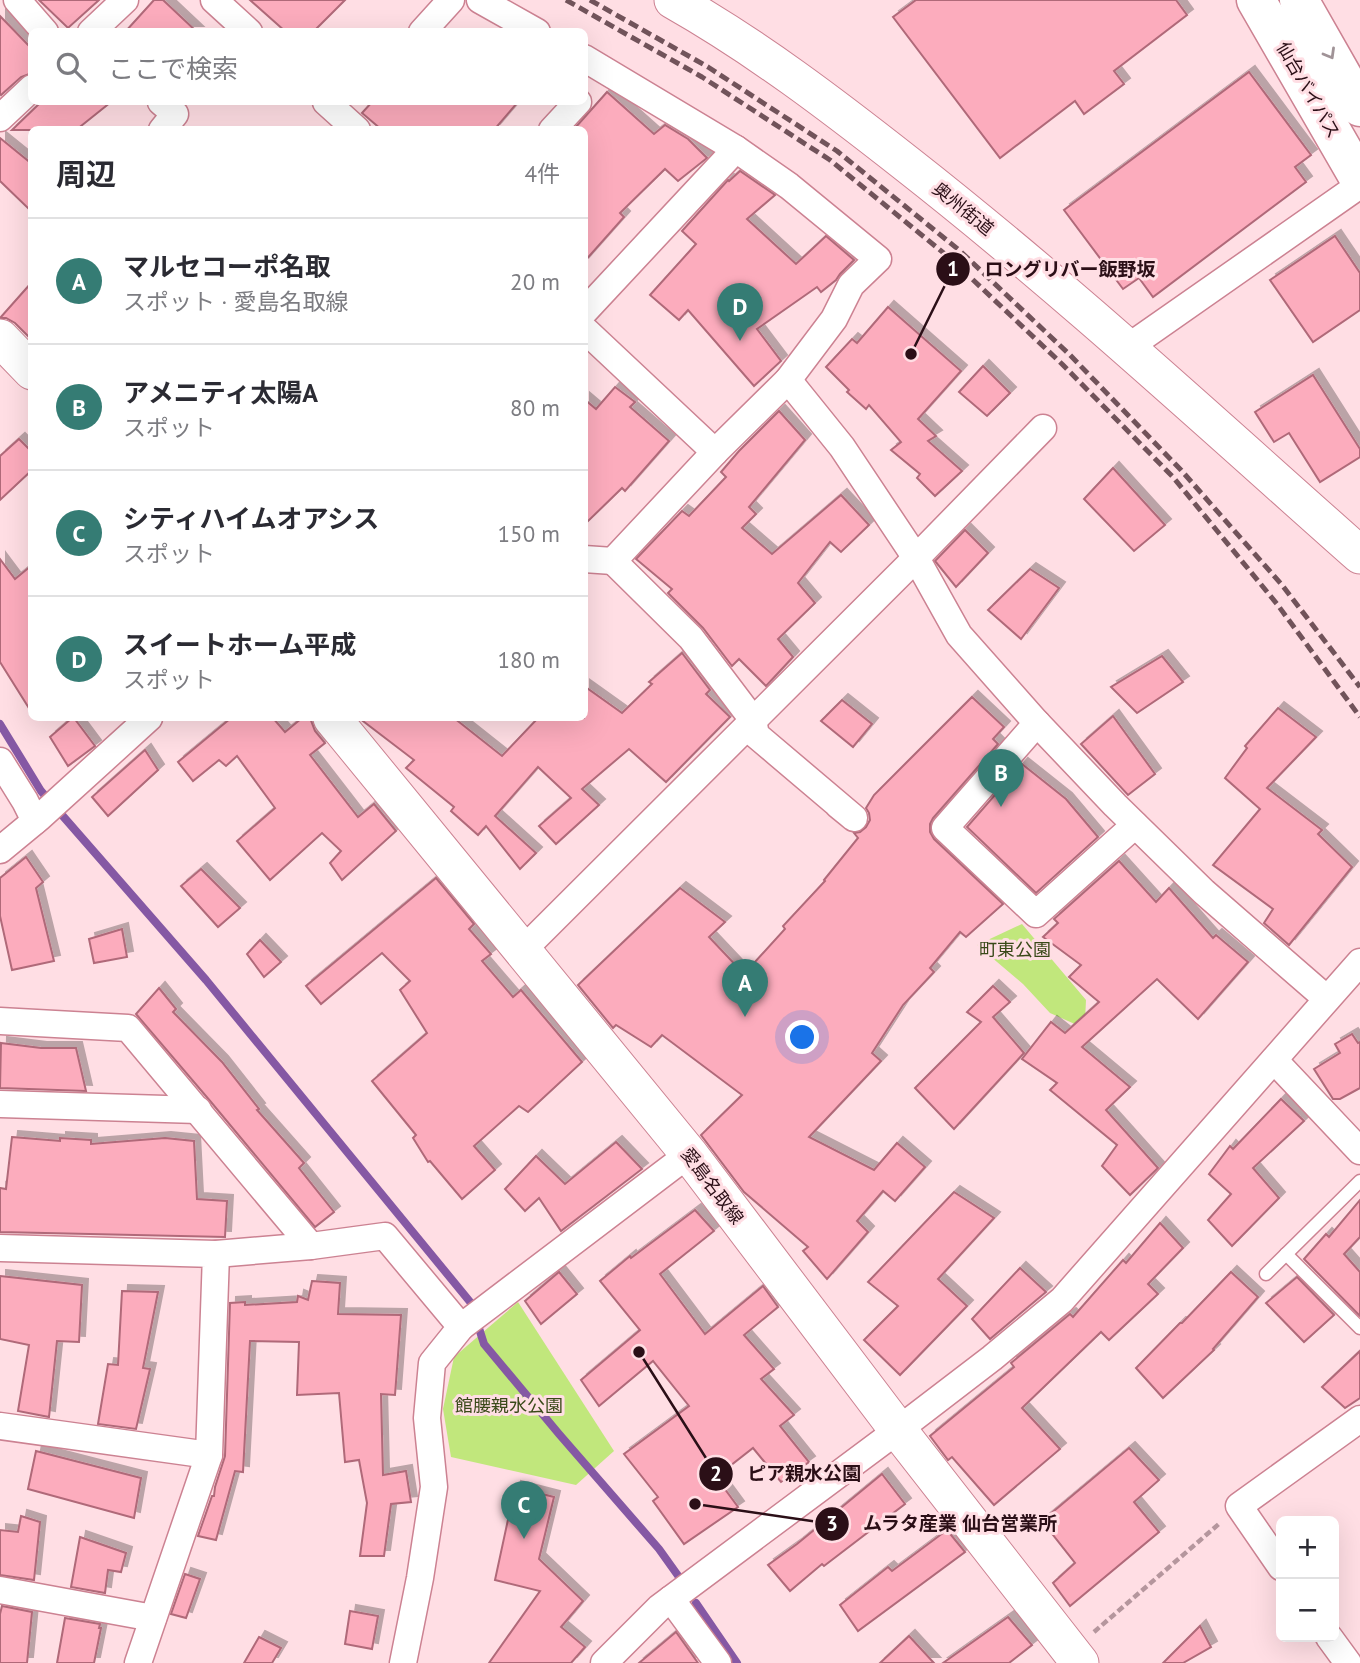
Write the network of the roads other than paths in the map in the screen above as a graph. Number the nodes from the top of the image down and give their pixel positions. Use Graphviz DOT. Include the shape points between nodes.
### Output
graph roads {
  1 [pos="18,0"];
  2 [pos="125,0"];
  3 [pos="214,0"];
  4 [pos="451,0"];
  5 [pos="480,0"];
  6 [pos="673,0"];
  7 [pos="1256,0"];
  8 [pos="1299,0"];
  9 [pos="42,28"];
  10 [pos="95,28"];
  11 [pos="245,28"];
  12 [pos="426,28"];
  13 [pos="530,28"];
  14 [pos="596,64"];
  15 [pos="588,85"];
  16 [pos="28,92"];
  17 [pos="164,105"];
  18 [pos="575,105"];
  19 [pos="1360,107"];
  20 [pos="0,118"];
  21 [pos="165,126"];
  22 [pos="556,126"];
  23 [pos="736,149"];
  24 [pos="1360,182"];
  25 [pos="588,308"];
  26 [pos="588,333"];
  27 [pos="0,338"];
  28 [pos="1127,348"];
  29 [pos="28,367"];
  30 [pos="788,380"];
  31 [pos="1043,428"];
  32 [pos="715,452"];
  33 [pos="1360,555"];
  34 [pos="916,558"];
  35 [pos="588,559"];
  36 [pos="613,561"];
  37 [pos="753,720"];
  38 [pos="146,721"];
  39 [pos="334,721"];
  40 [pos="1037,723"];
  41 [pos="0,761"];
  42 [pos="838,805"];
  43 [pos="37,819"];
  44 [pos="1135,825"];
  45 [pos="0,850"];
  46 [pos="523,950"];
  47 [pos="1360,962"];
  48 [pos="1327,999"];
  49 [pos="0,1021"];
  50 [pos="1274,1060"];
  51 [pos="0,1104"];
  52 [pos="198,1110"];
  53 [pos="1360,1151"];
  54 [pos="689,1154"];
  55 [pos="1360,1181"];
  56 [pos="311,1246"];
  57 [pos="0,1248"];
  58 [pos="216,1254"];
  59 [pos="1286,1254"];
  60 [pos="1266,1274"];
  61 [pos="460,1327"];
  62 [pos="1360,1328"];
  63 [pos="1360,1419"];
  64 [pos="0,1426"];
  65 [pos="898,1430"];
  66 [pos="209,1455"];
  67 [pos="1276,1560"];
  68 [pos="0,1590"];
  69 [pos="671,1599"];
  70 [pos="153,1618"];
  71 [pos="1333,1642"];
  72 [pos="1076,1658"];
  73 [pos="138,1663"];
  74 [pos="403,1663"];
  75 [pos="604,1663"];
  76 [pos="718,1663"];
  77 [pos="1348,1663"];
  1 -- 9 [label="street"];
  2 -- 10 [label="street"];
  3 -- 11 [label="street"];
  4 -- 12 [label="street"];
  5 -- 13 [label="street"];
  6 -- 28 [label="main road, 奥州街道" via="824,99 967,211"];
  7 -- 24 [label="highway, 仙台バイパス"];
  8 -- 19 [label="highway, 仙台バイパス, one-way"];
  14 -- 15 [label="street"];
  14 -- 23 [label="street"];
  16 -- 20 [label="street"];
  17 -- 21 [label="street" via="175,114"];
  18 -- 22 [label="street"];
  23 -- 25 [label="street"];
  23 -- 30 [label="street" via="878,259 851,285 834,319"];
  24 -- 28 [label="street"];
  26 -- 32 [label="street"];
  27 -- 29 [label="main road"];
  28 -- 33 [label="main road, 奥州街道"];
  30 -- 32 [label="street"];
  30 -- 34 [label="street" via="842,447"];
  31 -- 34 [label="street"];
  32 -- 36 [label="street"];
  34 -- 37 [label="street"];
  34 -- 40 [label="street" via="959,635"];
  35 -- 36 [label="street"];
  36 -- 37 [label="street" via="691,638"];
  37 -- 42 [label="street" via="756,735 853,818"];
  37 -- 46 [label="street"];
  38 -- 43 [label="street"];
  39 -- 46 [label="main road, 愛島名取線"];
  40 -- 44 [label="street"];
  40 -- 44 [label="street" via="945,828 1036,914"];
  41 -- 43 [label="street"];
  43 -- 45 [label="street"];
  44 -- 48 [label="street"];
  46 -- 54 [label="main road, 愛島名取線"];
  47 -- 48 [label="street"];
  48 -- 50 [label="street"];
  49 -- 52 [label="street" via="128,1028"];
  50 -- 53 [label="street"];
  50 -- 65 [label="street" via="1062,1300"];
  51 -- 52 [label="street"];
  52 -- 56 [label="street"];
  54 -- 61 [label="street"];
  54 -- 65 [label="main road, 愛島名取線"];
  55 -- 59 [label="lane"];
  56 -- 58 [label="street"];
  56 -- 61 [label="street" via="385,1236"];
  57 -- 58 [label="street"];
  58 -- 66 [label="street"];
  59 -- 60 [label="lane"];
  59 -- 62 [label="lane"];
  61 -- 74 [label="street" via="432,1363 427,1418 434,1487"];
  63 -- 67 [label="street" via="1239,1506"];
  64 -- 66 [label="street"];
  65 -- 69 [label="street"];
  65 -- 72 [label="main road, 愛島名取線"];
  66 -- 70 [label="street"];
  68 -- 70 [label="street"];
  69 -- 75 [label="street"];
  69 -- 76 [label="street"];
  70 -- 73 [label="street"];
  71 -- 77 [label="street"];
}
